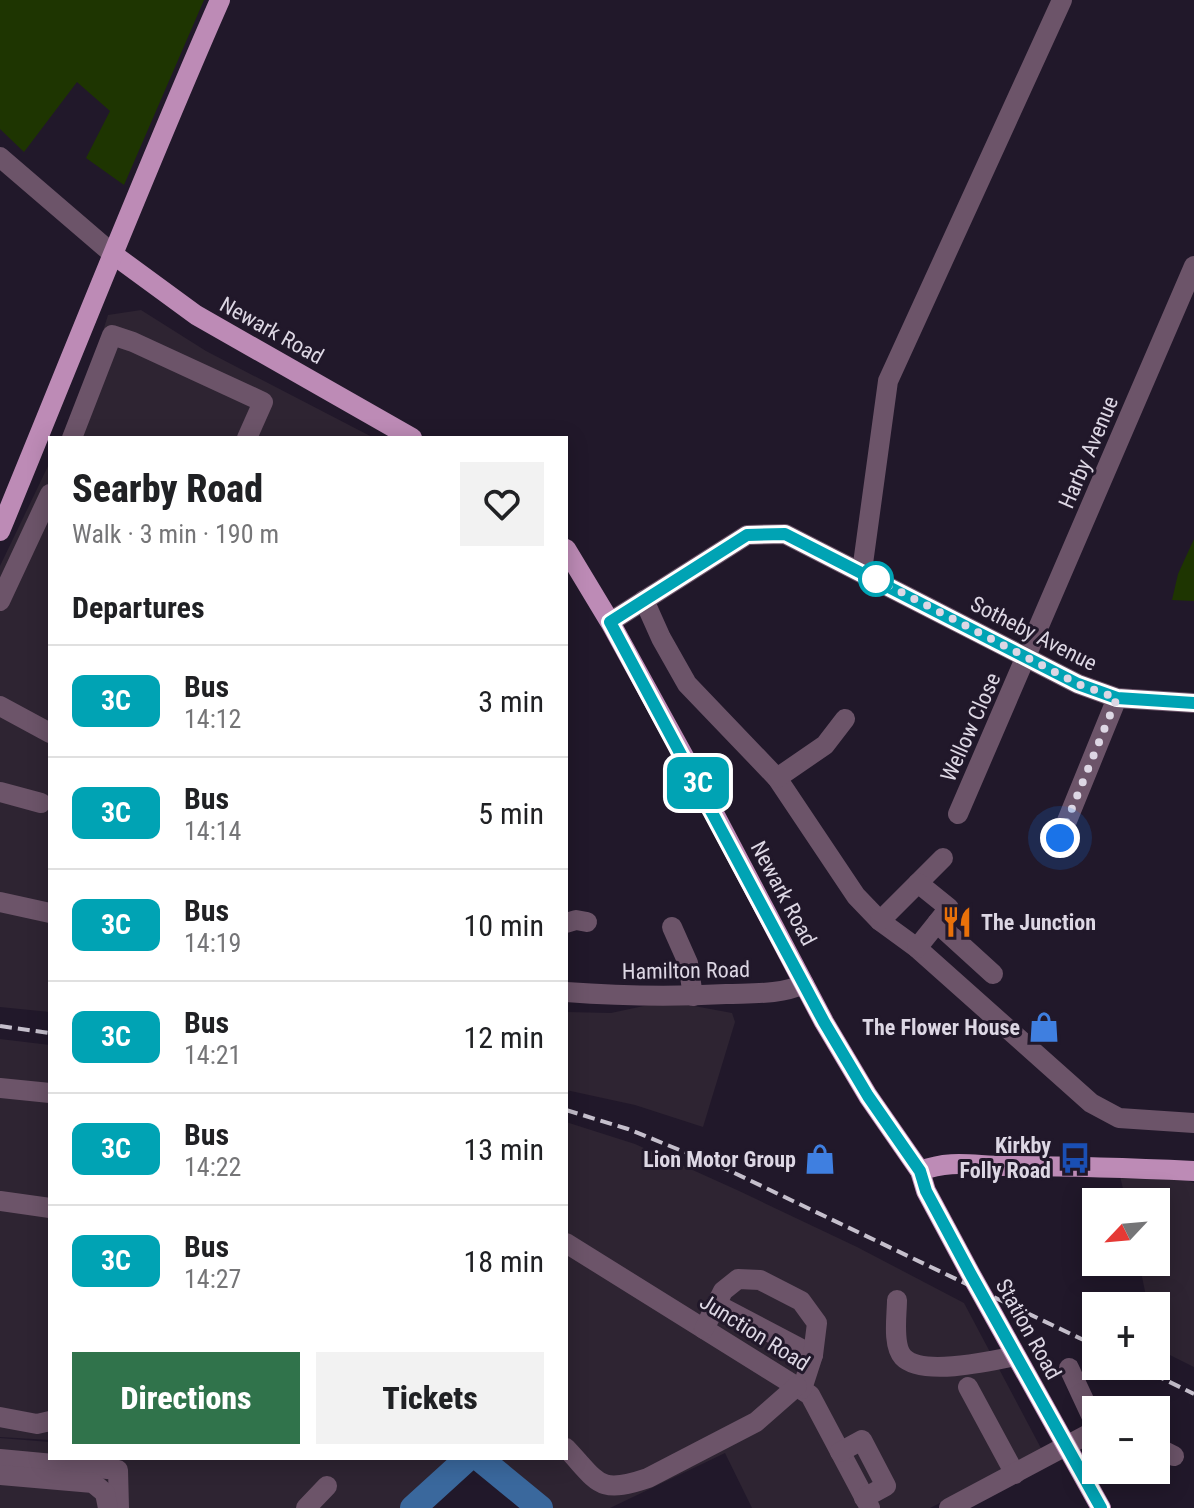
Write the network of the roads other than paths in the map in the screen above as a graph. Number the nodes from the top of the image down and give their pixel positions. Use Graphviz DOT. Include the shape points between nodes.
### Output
graph roads {
  1 [pos="220,0"];
  2 [pos="1062,0"];
  3 [pos="0,157"];
  4 [pos="114,255"];
  5 [pos="1194,266"];
  6 [pos="73,436"];
  7 [pos="248,436"];
  8 [pos="408,436"];
  9 [pos="48,498"];
  10 [pos="0,531"];
  11 [pos="568,552"];
  12 [pos="862,571"];
  13 [pos="644,600"];
  14 [pos="0,601"];
  15 [pos="610,622"];
  16 [pos="1026,658"];
  17 [pos="1117,698"];
  18 [pos="1194,703"];
  19 [pos="8,711"];
  20 [pos="845,719"];
  21 [pos="48,732"];
  22 [pos="777,778"];
  23 [pos="0,792"];
  24 [pos="41,803"];
  25 [pos="958,814"];
  26 [pos="1060,838"];
  27 [pos="943,858"];
  28 [pos="918,883"];
  29 [pos="0,902"];
  30 [pos="48,913"];
  31 [pos="880,921"];
  32 [pos="568,922"];
  33 [pos="587,922"];
  34 [pos="937,923"];
  35 [pos="672,927"];
  36 [pos="917,948"];
  37 [pos="993,974"];
  38 [pos="804,984"];
  39 [pos="568,992"];
  40 [pos="693,996"];
  41 [pos="0,1088"];
  42 [pos="48,1093"];
  43 [pos="1194,1123"];
  44 [pos="920,1171"];
  45 [pos="1194,1171"];
  46 [pos="0,1201"];
  47 [pos="48,1208"];
  48 [pos="569,1251"];
  49 [pos="897,1300"];
  50 [pos="716,1304"];
  51 [pos="704,1329"];
  52 [pos="813,1355"];
  53 [pos="1016,1356"];
  54 [pos="1069,1368"];
  55 [pos="968,1387"];
  56 [pos="799,1388"];
  57 [pos="1082,1397"];
  58 [pos="0,1417"];
  59 [pos="48,1421"];
  60 [pos="1082,1437"];
  61 [pos="1067,1447"];
  62 [pos="568,1450"];
  63 [pos="0,1459"];
  64 [pos="1015,1474"];
  65 [pos="0,1475"];
  66 [pos="327,1486"];
  67 [pos="867,1503"];
  68 [pos="108,1508"];
  69 [pos="119,1508"];
  70 [pos="306,1508"];
  71 [pos="949,1508"];
  72 [pos="1101,1508"];
  1 -- 4 [label="main road"];
  2 -- 12 [label="street" via="888,381"];
  3 -- 4 [label="street"];
  4 -- 8 [label="main road, Newark Road" via="196,315"];
  4 -- 10 [label="main road"];
  5 -- 16 [label="street, Harby Avenue"];
  6 -- 7 [label="street" via="112,335 263,402"];
  9 -- 14 [label="street"];
  11 -- 15 [label="main road, Newark Road"];
  12 -- 13 [label="street, Sotheby Avenue" via="785,534 747,535"];
  12 -- 16 [label="street, Sotheby Avenue"];
  13 -- 15 [label="street, Sotheby Avenue"];
  13 -- 22 [label="street" via="687,684"];
  15 -- 38 [label="main road, Newark Road"];
  16 -- 17 [label="street, Sotheby Avenue"];
  16 -- 25 [label="street, Wellow Close"];
  17 -- 18 [label="street, Sotheby Avenue"];
  17 -- 26 [label="street"];
  19 -- 21 [label="street"];
  20 -- 22 [label="street" via="825,745"];
  22 -- 31 [label="street" via="856,896"];
  23 -- 24 [label="street"];
  27 -- 28 [label="street"];
  28 -- 31 [label="street"];
  28 -- 34 [label="street" via="949,908"];
  29 -- 30 [label="street"];
  31 -- 36 [label="street"];
  32 -- 33 [label="street"];
  34 -- 36 [label="street"];
  34 -- 37 [label="street"];
  35 -- 40 [label="street" via="688,963"];
  36 -- 43 [label="street" via="1091,1103 1119,1118"];
  38 -- 40 [label="street, Hamilton Road" via="787,992"];
  38 -- 44 [label="main road, Newark Road" via="868,1096"];
  39 -- 40 [label="street, Hamilton Road"];
  41 -- 42 [label="street"];
  44 -- 45 [label="main road" via="952,1162"];
  44 -- 53 [label="main road, Station Road"];
  46 -- 47 [label="street"];
  48 -- 51 [label="street, Junction Road"];
  49 -- 53 [label="street" via="898,1346 914,1363 957,1367"];
  50 -- 51 [label="street"];
  50 -- 52 [label="street"];
  50 -- 52 [label="street" via="738,1279 760,1280 801,1301 817,1323"];
  51 -- 56 [label="street, Junction Road"];
  52 -- 56 [label="street"];
  53 -- 61 [label="main road, Station Road"];
  54 -- 57 [label="street"];
  55 -- 64 [label="street"];
  56 -- 62 [label="street" via="756,1422 631,1483 600,1484"];
  56 -- 67 [label="street, Junction Road" via="810,1395"];
  58 -- 59 [label="street"];
  60 -- 61 [label="street"];
  61 -- 64 [label="street"];
  61 -- 72 [label="main road, Station Road"];
  63 -- 69 [label="street" via="118,1470"];
  64 -- 71 [label="street"];
  65 -- 68 [label="street" via="93,1483 105,1493"];
  66 -- 70 [label="street"];
}
